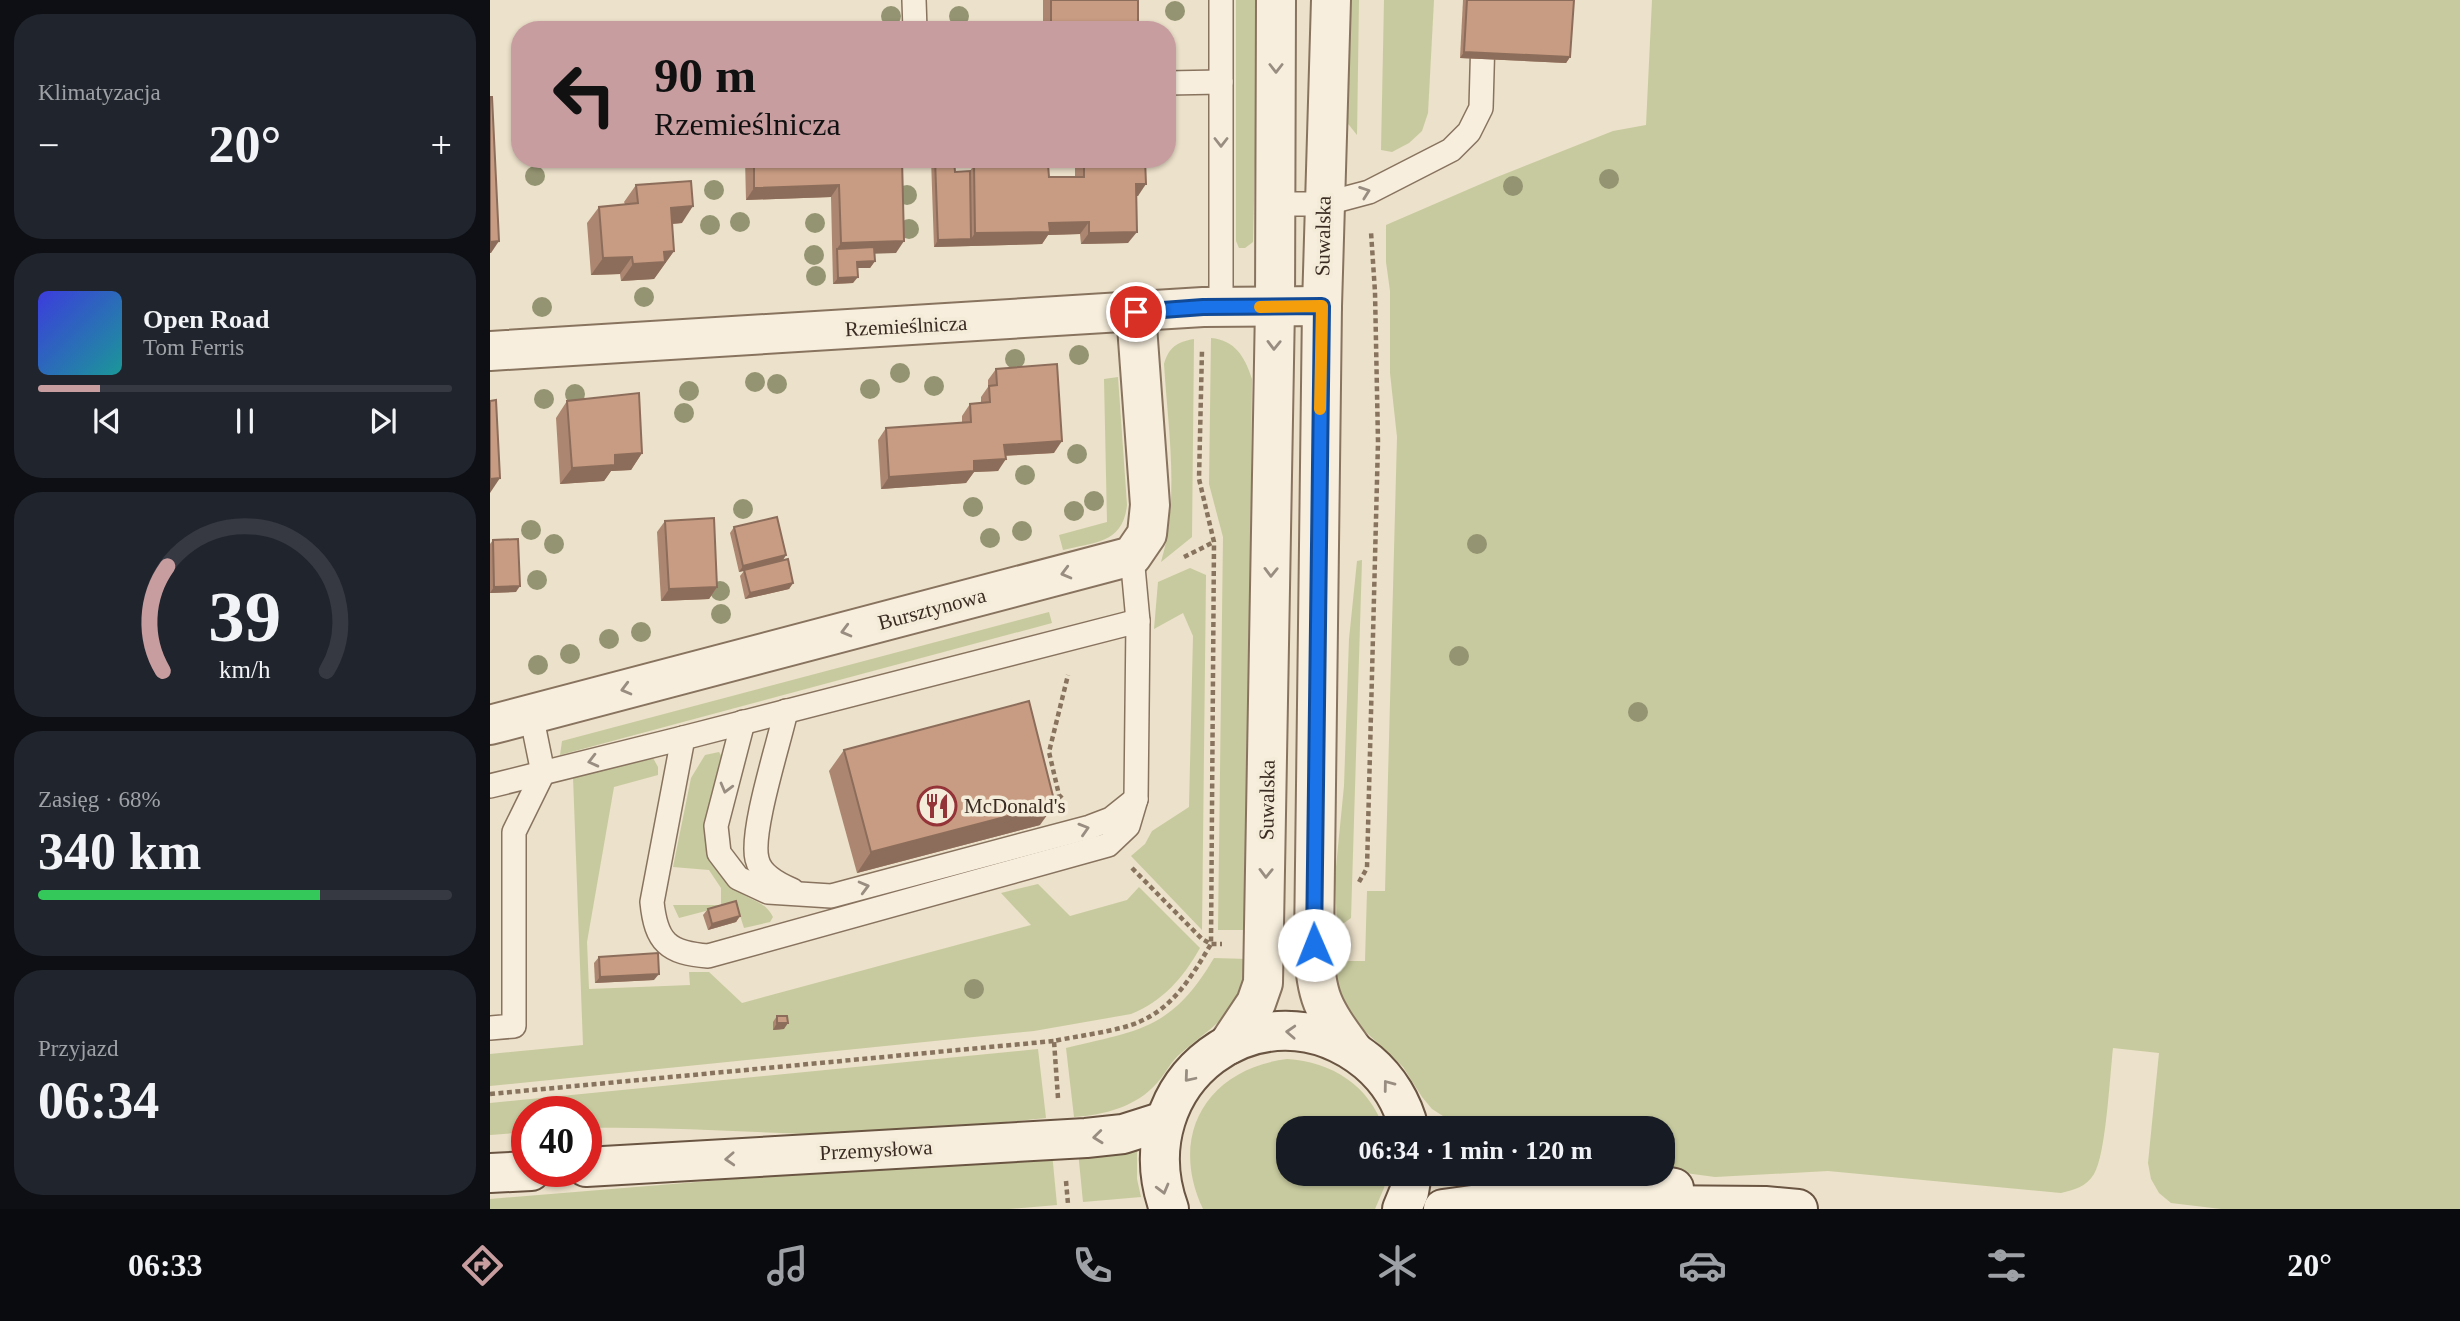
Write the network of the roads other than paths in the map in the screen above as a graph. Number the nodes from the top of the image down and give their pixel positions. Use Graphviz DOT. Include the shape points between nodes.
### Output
graph roads {
  1 [pos="914,0"];
  2 [pos="1221,0"];
  3 [pos="1276,0"];
  4 [pos="1331,0"];
  5 [pos="1484,0"];
  6 [pos="915,21"];
  7 [pos="1221,82"];
  8 [pos="1176,83"];
  9 [pos="1275,204"];
  10 [pos="1324,204"];
  11 [pos="1275,306"];
  12 [pos="1322,306"];
  13 [pos="1221,307"];
  14 [pos="1136,312"];
  15 [pos="490,351"];
  16 [pos="1132,556"];
  17 [pos="1138,621"];
  18 [pos="786,711"];
  19 [pos="531,714"];
  20 [pos="743,722"];
  21 [pos="490,725"];
  22 [pos="683,738"];
  23 [pos="543,773"];
  24 [pos="490,786"];
  25 [pos="1136,799"];
  26 [pos="806,895"];
  27 [pos="490,1028"];
  28 [pos="1228,1045"];
  29 [pos="1353,1050"];
  30 [pos="1408,1116"];
  31 [pos="1164,1121"];
  32 [pos="602,1166"];
  33 [pos="511,1172"];
  34 [pos="490,1173"];
  35 [pos="1410,1186"];
  36 [pos="1664,1186"];
  37 [pos="1782,1208"];
  38 [pos="1169,1209"];
  39 [pos="1402,1209"];
  40 [pos="1443,1209"];
  1 -- 6 [label="lane"];
  2 -- 7 [label="lane"];
  3 -- 9 [label="street, Suwalska, one-way"];
  4 -- 10 [label="street, Suwalska"];
  10 -- 5 [label="lane, one-way" via="1369,192 1451,150 1469,132 1481,108"];
  7 -- 8 [label="lane"];
  7 -- 13 [label="lane, one-way"];
  9 -- 10 [label="lane"];
  9 -- 11 [label="street, Suwalska"];
  10 -- 12 [label="street, Suwalska"];
  11 -- 12 [label="street, Rzemieślnicza"];
  11 -- 13 [label="street, Rzemieślnicza"];
  11 -- 28 [label="street, Suwalska, one-way" via="1263,983 1256,1003"];
  12 -- 29 [label="street, Suwalska" via="1314,971 1319,998"];
  13 -- 14 [label="street, Rzemieślnicza"];
  14 -- 15 [label="street, Rzemieślnicza"];
  14 -- 16 [label="street" via="1150,505 1147,534"];
  16 -- 17 [label="lane"];
  16 -- 19 [label="street, Bursztynowa, one-way"];
  17 -- 18 [label="lane"];
  17 -- 25 [label="lane"];
  18 -- 20 [label="lane"];
  18 -- 26 [label="lane" via="756,834 757,861 775,883"];
  19 -- 21 [label="street, Bursztynowa"];
  19 -- 23 [label="lane"];
  20 -- 22 [label="lane"];
  20 -- 26 [label="lane, one-way" via="716,826 719,853 738,878 768,892"];
  22 -- 23 [label="lane, one-way"];
  22 -- 25 [label="lane" via="652,902 654,924 666,943 683,954 708,956 1108,845 1128,826"];
  23 -- 24 [label="lane"];
  23 -- 27 [label="lane" via="514,832 514,1026"];
  26 -- 25 [label="lane, one-way" via="831,896 1076,831 1111,818"];
  29 -- 28 [label="street, one-way" via="1334,1040 1292,1031 1270,1032"];
  28 -- 31 [label="street, one-way" via="1200,1064 1178,1090"];
  30 -- 29 [label="street, one-way" via="1376,1069"];
  31 -- 32 [label="street, Przemysłowa, one-way" via="1123,1134 1086,1138"];
  31 -- 38 [label="street, one-way" via="1160,1179"];
  33 -- 34 [label="street"];
  35 -- 39 [label="street"];
  36 -- 37 [label="street"];
  37 -- 40 [label="street" via="1530,1204"];
}
